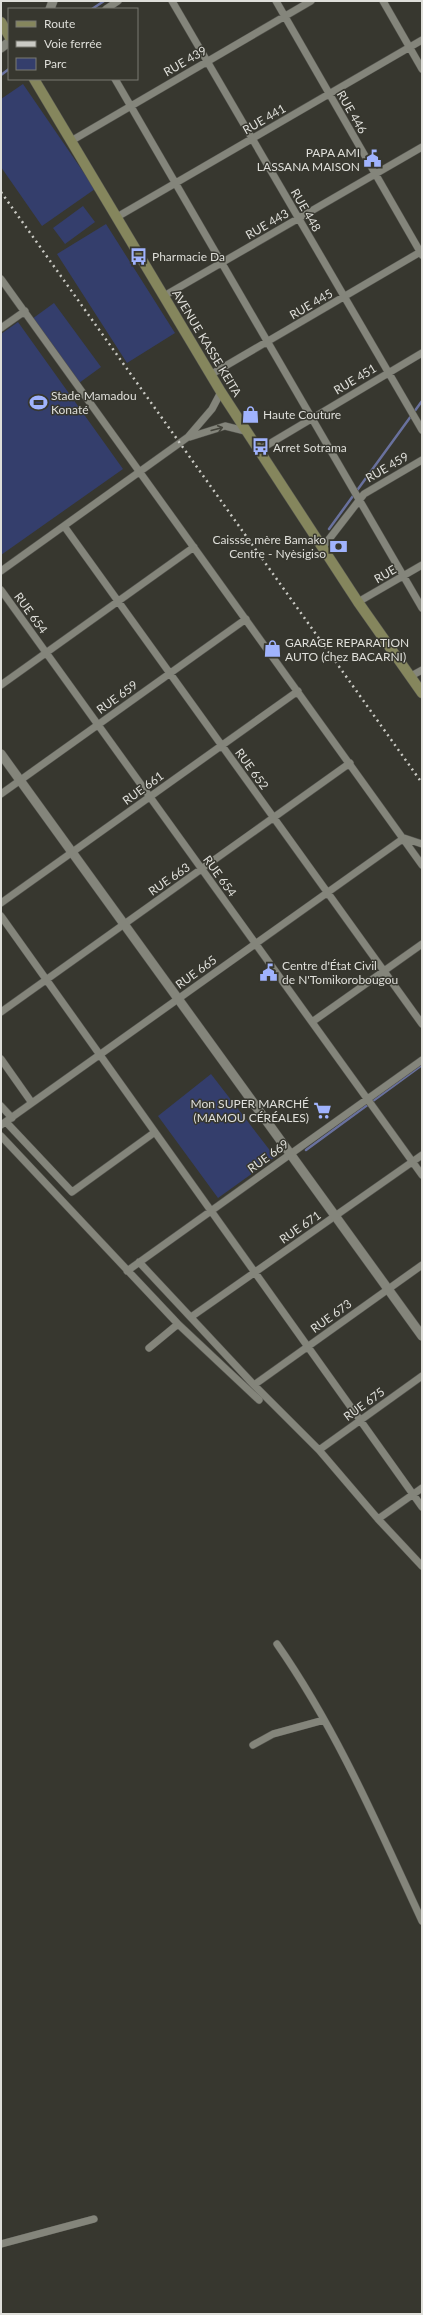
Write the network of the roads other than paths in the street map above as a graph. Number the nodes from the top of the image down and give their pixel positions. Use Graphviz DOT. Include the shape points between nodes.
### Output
graph roads {
  1 [pos="118,1"];
  2 [pos="172,1"];
  3 [pos="276,1"];
  4 [pos="311,1"];
  5 [pos="383,1"];
  6 [pos="108,8"];
  7 [pos="284,16"];
  8 [pos="1,22"];
  9 [pos="8,34"];
  10 [pos="422,40"];
  11 [pos="409,48"];
  12 [pos="207,62"];
  13 [pos="422,69"];
  14 [pos="35,80"];
  15 [pos="116,80"];
  16 [pos="329,94"];
  17 [pos="131,106"];
  18 [pos="252,139"];
  19 [pos="71,141"];
  20 [pos="422,147"];
  21 [pos="375,174"];
  22 [pos="175,183"];
  23 [pos="116,217"];
  24 [pos="298,218"];
  25 [pos="421,253"];
  26 [pos="222,263"];
  27 [pos="1,279"];
  28 [pos="164,296"];
  29 [pos="344,297"];
  30 [pos="24,311"];
  31 [pos="1,328"];
  32 [pos="267,342"];
  33 [pos="422,353"];
  34 [pos="389,373"];
  35 [pos="210,375"];
  36 [pos="221,392"];
  37 [pos="312,419"];
  38 [pos="422,430"];
  39 [pos="245,431"];
  40 [pos="188,438"];
  41 [pos="259,450"];
  42 [pos="422,460"];
  43 [pos="140,472"];
  44 [pos="360,497"];
  45 [pos="64,526"];
  46 [pos="194,547"];
  47 [pos="323,547"];
  48 [pos="422,565"];
  49 [pos="1,571"];
  50 [pos="403,576"];
  51 [pos="1,590"];
  52 [pos="118,601"];
  53 [pos="358,602"];
  54 [pos="422,608"];
  55 [pos="246,619"];
  56 [pos="46,653"];
  57 [pos="422,670"];
  58 [pos="170,673"];
  59 [pos="411,676"];
  60 [pos="1,685"];
  61 [pos="298,691"];
  62 [pos="422,693"];
  63 [pos="98,725"];
  64 [pos="222,745"];
  65 [pos="1,754"];
  66 [pos="350,763"];
  67 [pos="20,780"];
  68 [pos="1,794"];
  69 [pos="150,797"];
  70 [pos="273,818"];
  71 [pos="404,838"];
  72 [pos="422,844"];
  73 [pos="72,852"];
  74 [pos="422,865"];
  75 [pos="202,869"];
  76 [pos="327,892"];
  77 [pos="1,903"];
  78 [pos="1,916"];
  79 [pos="124,924"];
  80 [pos="255,944"];
  81 [pos="422,944"];
  82 [pos="384,971"];
  83 [pos="46,980"];
  84 [pos="178,999"];
  85 [pos="1,1012"];
  86 [pos="312,1022"];
  87 [pos="422,1024"];
  88 [pos="100,1055"];
  89 [pos="1,1059"];
  90 [pos="422,1060"];
  91 [pos="367,1099"];
  92 [pos="32,1103"];
  93 [pos="1,1106"];
  94 [pos="6,1122"];
  95 [pos="155,1132"];
  96 [pos="1,1136"];
  97 [pos="290,1154"];
  98 [pos="422,1154"];
  99 [pos="412,1161"];
  100 [pos="422,1175"];
  101 [pos="211,1211"];
  102 [pos="335,1216"];
  103 [pos="139,1262"];
  104 [pos="422,1265"];
  105 [pos="127,1271"];
  106 [pos="255,1272"];
  107 [pos="388,1289"];
  108 [pos="191,1317"];
  109 [pos="178,1324"];
  110 [pos="422,1336"];
  111 [pos="308,1346"];
  112 [pos="149,1348"];
  113 [pos="422,1376"];
  114 [pos="254,1385"];
  115 [pos="259,1400"];
  116 [pos="360,1420"];
  117 [pos="319,1450"];
  118 [pos="422,1488"];
  119 [pos="413,1494"];
  120 [pos="422,1506"];
  121 [pos="378,1519"];
  122 [pos="422,1566"];
  123 [pos="277,1644"];
  124 [pos="324,1720"];
  125 [pos="252,1745"];
  126 [pos="422,1921"];
  127 [pos="94,2219"];
  128 [pos="1,2244"];
  1 -- 6 [label="street"];
  2 -- 12 [label="street, RUE 448"];
  3 -- 7 [label="street, RUE 446"];
  4 -- 7 [label="street, RUE 439"];
  5 -- 11 [label="street"];
  7 -- 12 [label="street, RUE 439"];
  7 -- 16 [label="street, RUE 446"];
  8 -- 9 [label="main road"];
  10 -- 11 [label="street, RUE 441"];
  11 -- 13 [label="street"];
  11 -- 16 [label="street, RUE 441"];
  12 -- 17 [label="street, RUE 439"];
  12 -- 18 [label="street, RUE 448"];
  14 -- 19 [label="main road, AVENUE KASSE KEITA"];
  15 -- 17 [label="street"];
  16 -- 18 [label="street, RUE 441"];
  16 -- 21 [label="street, RUE 446"];
  17 -- 19 [label="street, RUE 439"];
  17 -- 22 [label="street"];
  18 -- 22 [label="street, RUE 441"];
  18 -- 24 [label="street, RUE 448"];
  19 -- 23 [label="main road, AVENUE KASSE KEITA"];
  20 -- 21 [label="street, RUE 443"];
  21 -- 24 [label="street, RUE 443"];
  21 -- 25 [label="street, RUE 446"];
  22 -- 23 [label="street, RUE 441"];
  22 -- 26 [label="street"];
  23 -- 28 [label="main road, AVENUE KASSE KEITA"];
  24 -- 26 [label="street, RUE 443"];
  24 -- 29 [label="street, RUE 448"];
  25 -- 29 [label="street, RUE 445"];
  26 -- 28 [label="street, RUE 443"];
  26 -- 32 [label="street"];
  27 -- 30 [label="street"];
  28 -- 35 [label="main road, AVENUE KASSE KEITA"];
  29 -- 32 [label="street, RUE 445"];
  29 -- 34 [label="street, RUE 448"];
  30 -- 31 [label="street"];
  30 -- 43 [label="street"];
  32 -- 35 [label="street, RUE 445"];
  32 -- 37 [label="street"];
  33 -- 34 [label="street, RUE 451"];
  34 -- 37 [label="street, RUE 451"];
  34 -- 38 [label="street, RUE 448"];
  35 -- 36 [label="main road, AVENUE KASSE KEITA"];
  36 -- 39 [label="main road, AVENUE KASSE KEITA"];
  36 -- 40 [label="street" via="214,406"];
  37 -- 41 [label="street, RUE 451"];
  37 -- 44 [label="street"];
  40 -- 39 [label="street, one-way" via="225,426"];
  39 -- 41 [label="main road, AVENUE KASSE KEITA"];
  40 -- 43 [label="street"];
  41 -- 47 [label="main road, AVENUE KASSE KEITA"];
  42 -- 44 [label="street, RUE 459"];
  43 -- 45 [label="street"];
  43 -- 46 [label="street"];
  44 -- 47 [label="street"];
  44 -- 50 [label="street"];
  45 -- 49 [label="street"];
  45 -- 52 [label="street, RUE 652"];
  46 -- 52 [label="street"];
  46 -- 55 [label="street"];
  47 -- 53 [label="main road, AVENUE KASSE KEITA"];
  48 -- 50 [label="street, RUE"];
  50 -- 53 [label="street, RUE"];
  50 -- 54 [label="street"];
  51 -- 56 [label="street, RUE 654"];
  52 -- 56 [label="street"];
  52 -- 58 [label="street, RUE 652"];
  53 -- 59 [label="main road, AVENUE KASSE KEITA"];
  55 -- 58 [label="street, RUE 659"];
  55 -- 61 [label="street"];
  56 -- 60 [label="street"];
  56 -- 63 [label="street, RUE 654"];
  57 -- 59 [label="street"];
  58 -- 63 [label="street, RUE 659"];
  58 -- 64 [label="street, RUE 652"];
  59 -- 62 [label="main road, AVENUE KASSE KEITA"];
  61 -- 64 [label="street, RUE 661"];
  61 -- 66 [label="street"];
  63 -- 67 [label="street, RUE 659"];
  63 -- 69 [label="street, RUE 654"];
  64 -- 69 [label="street, RUE 661"];
  64 -- 70 [label="street, RUE 652"];
  65 -- 67 [label="street"];
  66 -- 70 [label="street, RUE 663"];
  66 -- 71 [label="street"];
  67 -- 68 [label="street, RUE 659"];
  67 -- 73 [label="street"];
  69 -- 73 [label="street, RUE 661"];
  69 -- 75 [label="street, RUE 654"];
  70 -- 75 [label="street, RUE 663"];
  70 -- 76 [label="street, RUE 652"];
  71 -- 72 [label="street"];
  71 -- 74 [label="street"];
  71 -- 76 [label="street, RUE 665"];
  73 -- 77 [label="street, RUE 661"];
  73 -- 79 [label="street"];
  75 -- 79 [label="street, RUE 663"];
  75 -- 80 [label="street, RUE 654"];
  76 -- 80 [label="street, RUE 665"];
  76 -- 82 [label="street, RUE 652"];
  78 -- 83 [label="street"];
  79 -- 83 [label="street, RUE 663"];
  79 -- 84 [label="street"];
  80 -- 84 [label="street, RUE 665"];
  80 -- 86 [label="street, RUE 654"];
  81 -- 82 [label="street"];
  82 -- 86 [label="street"];
  82 -- 87 [label="street, RUE 652"];
  83 -- 85 [label="street, RUE 663"];
  83 -- 88 [label="street"];
  84 -- 88 [label="street, RUE 665"];
  84 -- 97 [label="street"];
  86 -- 91 [label="street, RUE 654"];
  88 -- 92 [label="street, RUE 665"];
  88 -- 95 [label="street"];
  89 -- 92 [label="street"];
  90 -- 91 [label="street, RUE 669"];
  91 -- 97 [label="street, RUE 669"];
  91 -- 99 [label="street, RUE 654"];
  92 -- 94 [label="street, RUE 665"];
  93 -- 94 [label="street"];
  94 -- 95 [label="street" via="72,1192"];
  95 -- 101 [label="street"];
  96 -- 105 [label="street"];
  97 -- 101 [label="street, RUE 669"];
  97 -- 102 [label="street"];
  98 -- 99 [label="street, RUE 671"];
  99 -- 100 [label="street, RUE 654"];
  99 -- 102 [label="street, RUE 671"];
  101 -- 103 [label="street, RUE 669"];
  101 -- 106 [label="street"];
  102 -- 106 [label="street, RUE 671"];
  102 -- 107 [label="street"];
  103 -- 105 [label="street, RUE 669"];
  103 -- 108 [label="street"];
  104 -- 107 [label="street, RUE 673"];
  105 -- 109 [label="street"];
  106 -- 108 [label="street, RUE 671"];
  106 -- 111 [label="street"];
  107 -- 110 [label="street"];
  107 -- 111 [label="street, RUE 673"];
  108 -- 114 [label="street"];
  109 -- 112 [label="street"];
  109 -- 115 [label="street"];
  111 -- 114 [label="street, RUE 673"];
  111 -- 116 [label="street"];
  113 -- 116 [label="street, RUE 675"];
  114 -- 117 [label="street"];
  116 -- 117 [label="street, RUE 675"];
  116 -- 119 [label="street"];
  117 -- 121 [label="street"];
  118 -- 119 [label="street"];
  119 -- 120 [label="street"];
  119 -- 121 [label="street"];
  121 -- 122 [label="street"];
  123 -- 124 [label="street" via="307,1687"];
  124 -- 125 [label="street" via="273,1734"];
  124 -- 126 [label="street" via="357,1778"];
  127 -- 128 [label="street"];
}
